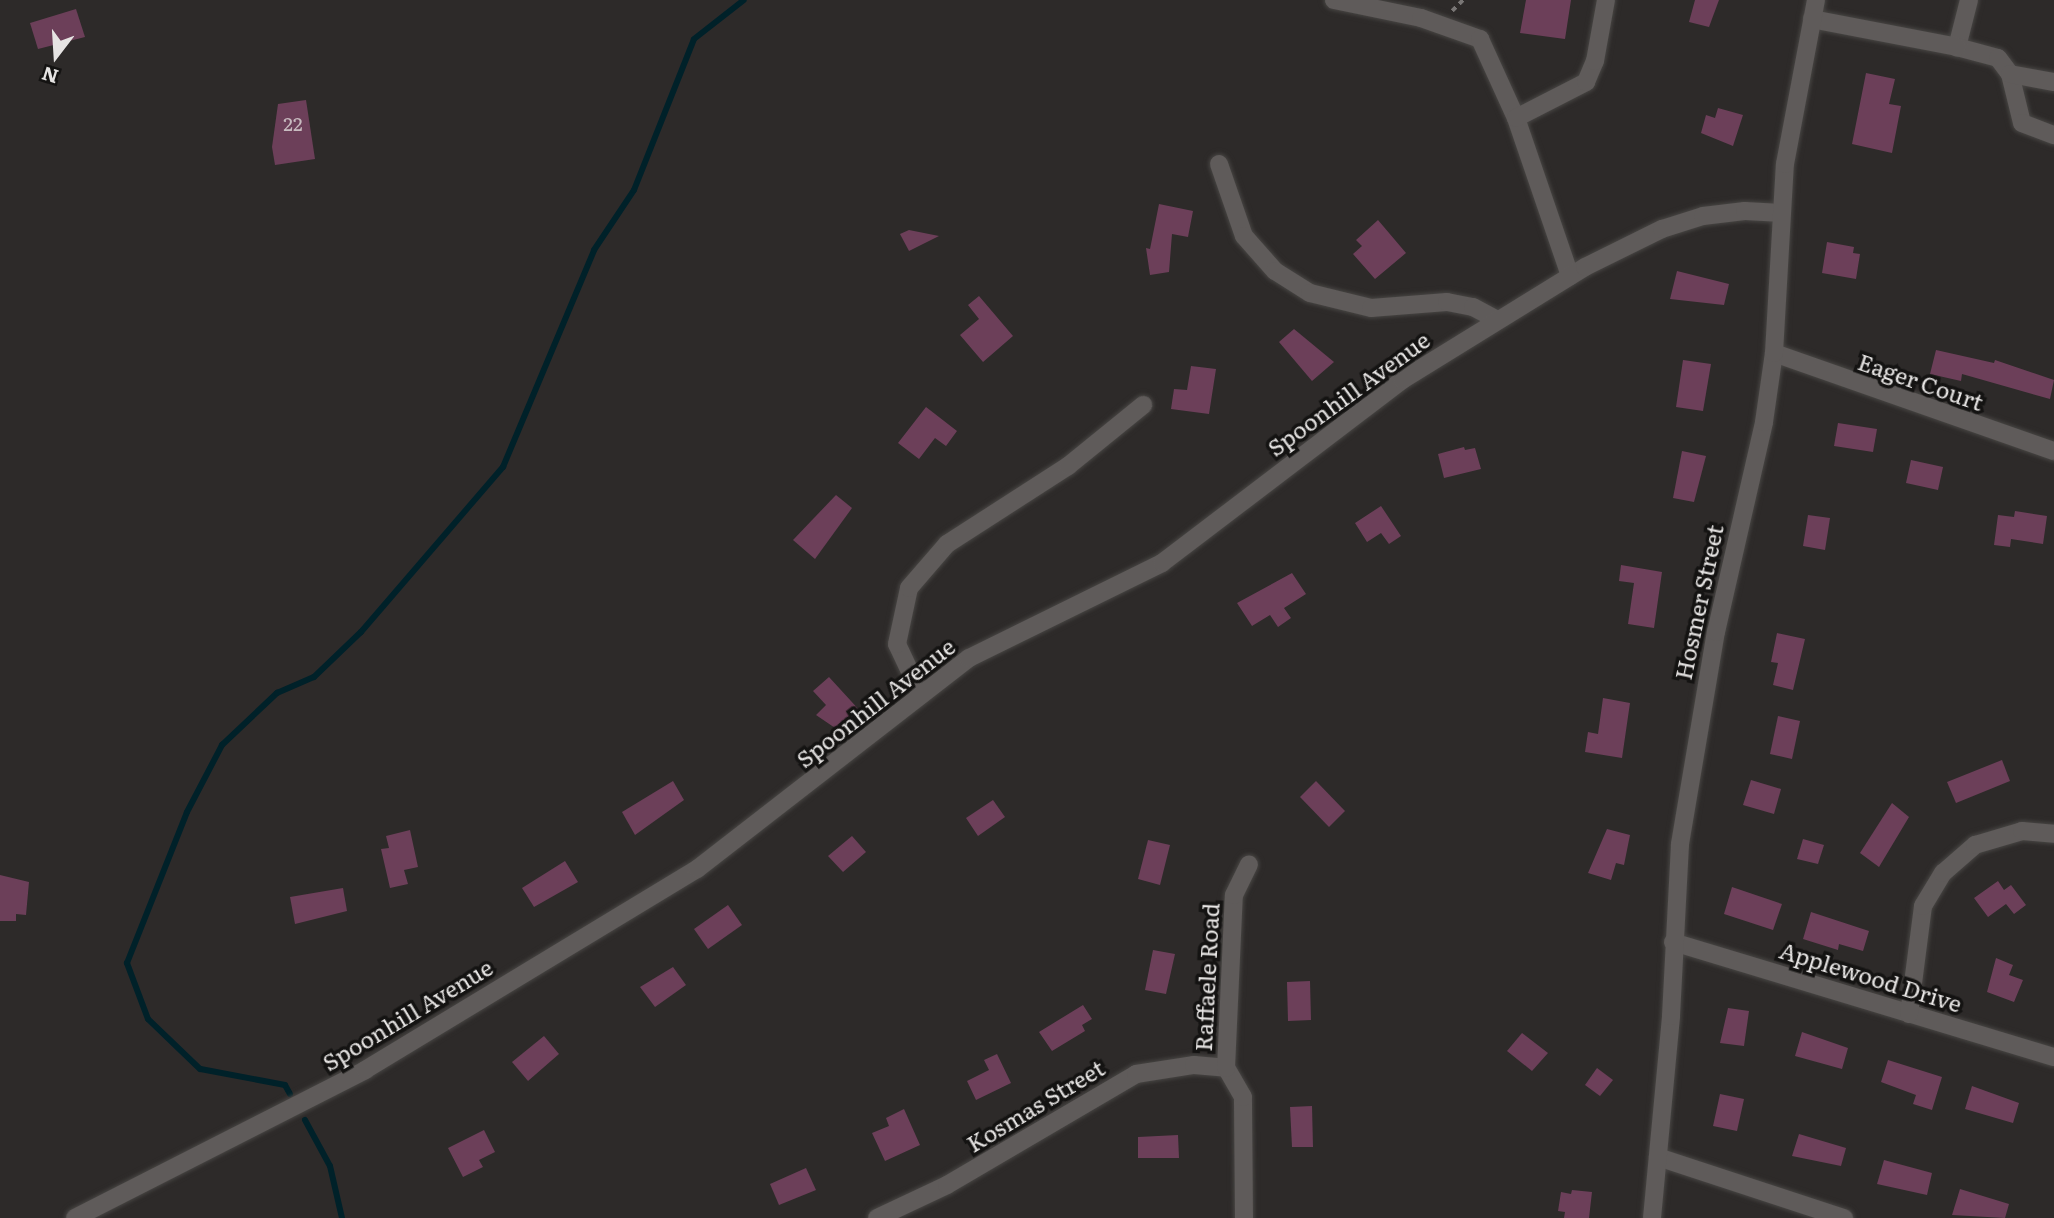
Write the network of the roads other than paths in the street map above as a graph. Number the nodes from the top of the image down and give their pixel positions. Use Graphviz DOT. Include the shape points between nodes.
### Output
graph roads {
  1 [pos="1334,0"];
  2 [pos="1606,0"];
  3 [pos="1816,0"];
  4 [pos="1969,0"];
  5 [pos="1420,9"];
  6 [pos="1812,19"];
  7 [pos="1956,47"];
  8 [pos="2010,74"];
  9 [pos="2054,82"];
  10 [pos="1516,118"];
  11 [pos="2054,135"];
  12 [pos="1219,164"];
  13 [pos="1782,213"];
  14 [pos="1570,276"];
  15 [pos="1497,320"];
  16 [pos="1774,353"];
  17 [pos="1143,405"];
  18 [pos="2054,451"];
  19 [pos="921,695"];
  20 [pos="2054,834"];
  21 [pos="1249,864"];
  22 [pos="1673,942"];
  23 [pos="1909,1014"];
  24 [pos="2054,1056"];
  25 [pos="1226,1068"];
  26 [pos="1658,1157"];
  27 [pos="75,1218"];
  28 [pos="877,1218"];
  29 [pos="1244,1218"];
  30 [pos="1652,1218"];
  31 [pos="1844,1218"];
  1 -- 5 [label="street"];
  2 -- 10 [label="street" via="1595,61 1586,82"];
  3 -- 6 [label="street, Hosmer Street"];
  4 -- 7 [label="street"];
  5 -- 10 [label="street" via="1479,39"];
  6 -- 7 [label="street"];
  6 -- 13 [label="street, Hosmer Street" via="1790,118"];
  7 -- 8 [label="street" via="1998,58"];
  8 -- 9 [label="street"];
  8 -- 11 [label="street" via="2022,123"];
  10 -- 14 [label="street"];
  12 -- 15 [label="street" via="1244,236 1275,271 1310,293 1371,308 1447,302 1473,307"];
  13 -- 14 [label="street, Spoonhill Avenue" via="1703,216 1662,229"];
  13 -- 16 [label="street, Hosmer Street"];
  14 -- 15 [label="street, Spoonhill Avenue"];
  15 -- 19 [label="street, Spoonhill Avenue" via="1358,412 1162,563 969,658"];
  16 -- 18 [label="street, Eager Court"];
  16 -- 22 [label="street, Hosmer Street" via="1764,422 1702,706 1678,855"];
  17 -- 19 [label="street" via="1068,466 947,544 909,588 897,644"];
  19 -- 27 [label="street, Spoonhill Avenue" via="697,869 356,1075"];
  20 -- 23 [label="street" via="2022,831 1975,845 1943,873 1923,906"];
  21 -- 25 [label="street, Raffaele Road" via="1234,895"];
  22 -- 23 [label="street, Applewood Drive"];
  22 -- 26 [label="street, Hosmer Street"];
  23 -- 24 [label="street, Applewood Drive"];
  25 -- 28 [label="street, Kosmas Street" via="1194,1065 1136,1074 947,1185"];
  25 -- 29 [label="street, Raffaele Road" via="1243,1097"];
  26 -- 30 [label="street, Hosmer Street"];
  26 -- 31 [label="street"];
}
